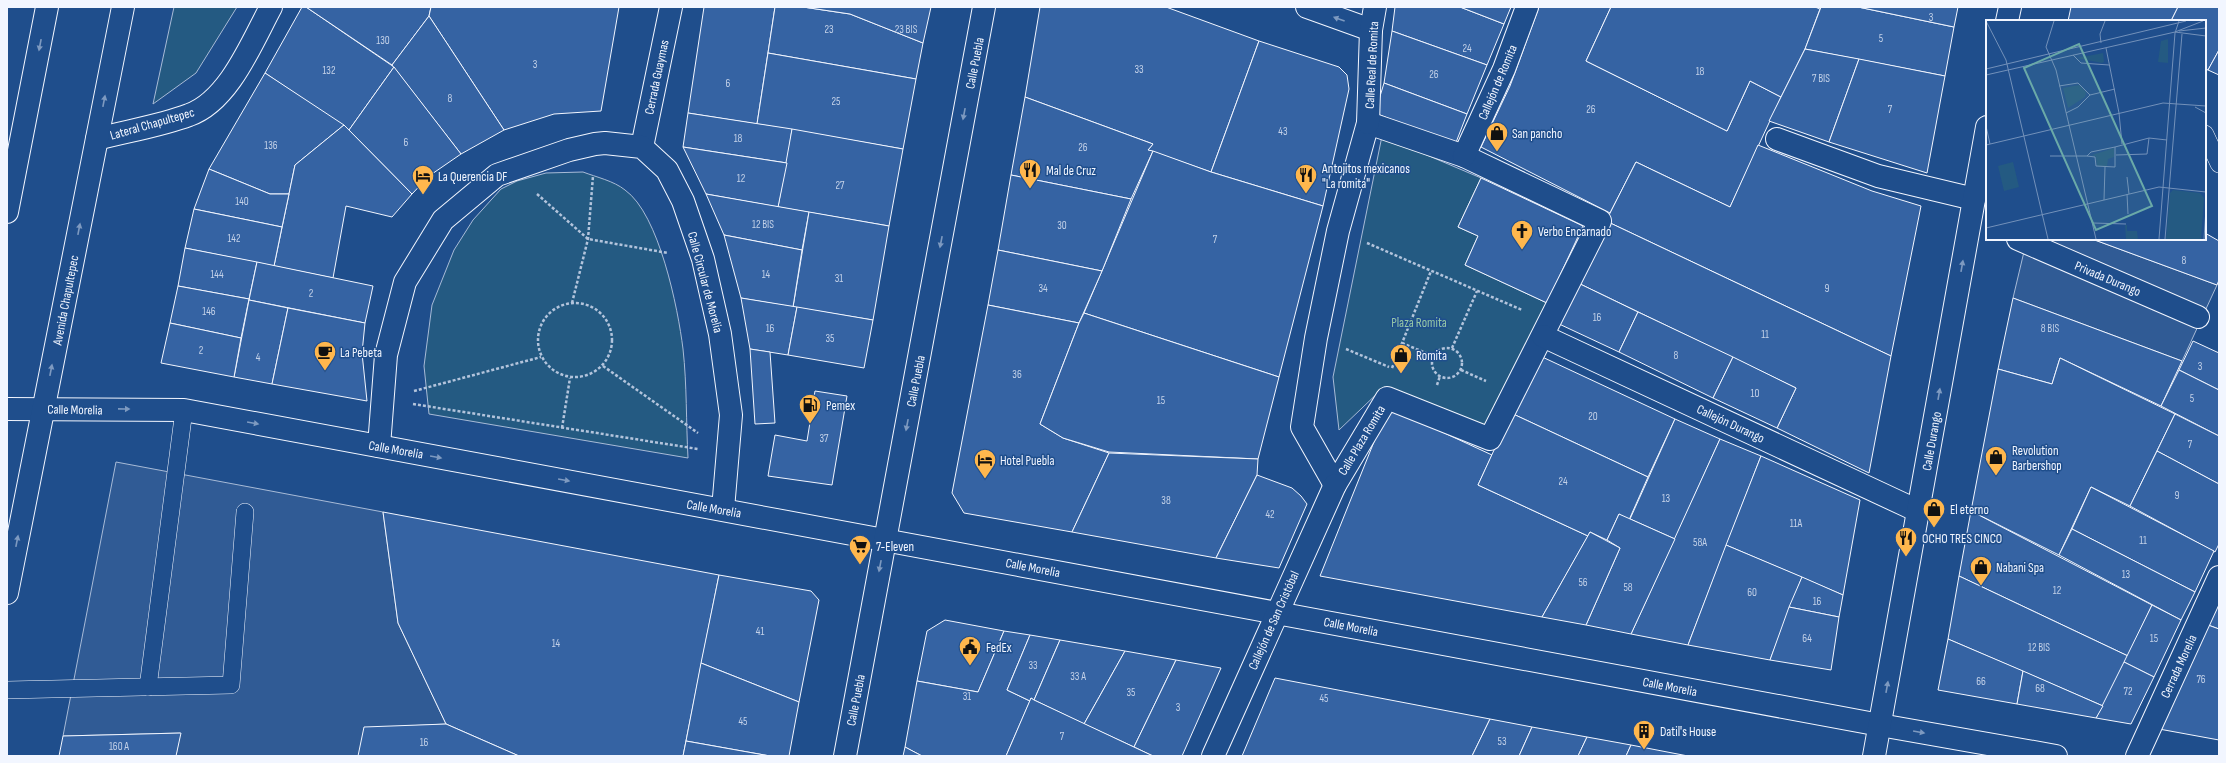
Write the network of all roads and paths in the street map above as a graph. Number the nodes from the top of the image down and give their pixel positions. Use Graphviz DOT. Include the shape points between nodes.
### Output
graph roads {
  1 [pos="47,7"];
  2 [pos="123,7"];
  3 [pos="271,7"];
  4 [pos="671,7"];
  5 [pos="984,7"];
  6 [pos="1307,7"];
  7 [pos="1375,7"];
  8 [pos="1528,7"];
  9 [pos="2010,7"];
  10 [pos="2007,20"];
  11 [pos="1371,30"];
  12 [pos="1368,124"];
  13 [pos="1986,135"];
  14 [pos="2206,136"];
  15 [pos="97,139"];
  16 [pos="1777,139"];
  17 [pos="595,144"];
  18 [pos="642,147"];
  19 [pos="1464,156"];
  20 [pos="2219,164"];
  21 [pos="509,170"];
  22 [pos="7,212"];
  23 [pos="1977,215"];
  24 [pos="1338,231"];
  25 [pos="588,239"];
  26 [pos="2020,240"];
  27 [pos="703,259"];
  28 [pos="1431,271"];
  29 [pos="1477,290"];
  30 [pos="572,303"];
  31 [pos="2198,317"];
  32 [pos="1546,329"];
  33 [pos="1316,338"];
  34 [pos="1402,343"];
  35 [pos="1452,348"];
  36 [pos="1434,356"];
  37 [pos="541,357"];
  38 [pos="603,366"];
  39 [pos="1392,368"];
  40 [pos="1389,374"];
  41 [pos="570,378"];
  42 [pos="382,400"];
  43 [pos="43,408"];
  44 [pos="7,409"];
  45 [pos="184,410"];
  46 [pos="562,428"];
  47 [pos="379,446"];
  48 [pos="727,454"];
  49 [pos="1335,485"];
  50 [pos="723,510"];
  51 [pos="1918,511"];
  52 [pos="245,512"];
  53 [pos="885,540"];
  54 [pos="2219,577"];
  55 [pos="7,593"];
  56 [pos="1277,612"];
  57 [pos="148,687"];
  58 [pos="7,690"];
  59 [pos="1880,726"];
  60 [pos="845,756"];
  61 [pos="1213,756"];
  62 [pos="1874,756"];
  63 [pos="2056,756"];
  64 [pos="2137,756"];
  1 -- 22 [label="street, one-way"];
  15 -- 2 [label="street, Avenida Chapultepec, one-way"];
  3 -- 15 [label="street, Lateral Chapultepec" via="231,80 212,102 191,115"];
  4 -- 18 [label="street, Cerrada Guaymas"];
  5 -- 53 [label="street, Calle Puebla, one-way"];
  11 -- 6 [label="street, one-way"];
  7 -- 11 [label="street, Calle Real de Romita"];
  8 -- 19 [label="street, Callejón de Romita" via="1504,69"];
  9 -- 10 [label="street"];
  11 -- 12 [label="street, Calle Real de Romita"];
  12 -- 19 [label="street, Calle Plaza Romita"];
  12 -- 24 [label="street, Calle Plaza Romita"];
  13 -- 23 [label="street, Calle Durango"];
  14 -- 20 [label="lane"];
  43 -- 15 [label="street, Avenida Chapultepec, one-way"];
  16 -- 23 [label="street"];
  17 -- 18 [label="street"];
  17 -- 21 [label="street"];
  17 -- 25 [label="path"];
  18 -- 27 [label="street, Calle Circular de Morelia" via="667,170 683,200"];
  19 -- 32 [label="street, Calle Plaza Romita" via="1600,221"];
  21 -- 25 [label="path"];
  21 -- 42 [label="street" via="498,175 443,220 405,282 386,355"];
  51 -- 23 [label="street, Calle Durango, one-way"];
  24 -- 28 [label="path"];
  24 -- 33 [label="street, Calle Plaza Romita"];
  25 -- 27 [label="path"];
  25 -- 30 [label="path"];
  26 -- 31 [label="street, Privada Durango"];
  27 -- 48 [label="street, Calle Circular de Morelia" via="722,346 731,415"];
  28 -- 29 [label="path"];
  28 -- 34 [label="path"];
  29 -- 32 [label="path"];
  29 -- 35 [label="path"];
  30 -- 37 [label="path" via="560,306 542,322 538,334"];
  30 -- 38 [label="path" via="596,309 611,329 612,342"];
  32 -- 49 [label="street, Calle Plaza Romita" via="1490,439 1387,398"];
  32 -- 51 [label="street, Callejón Durango"];
  33 -- 39 [label="path"];
  33 -- 49 [label="street, Calle Plaza Romita" via="1302,427"];
  34 -- 36 [label="path"];
  34 -- 39 [label="path"];
  35 -- 36 [label="path" via="1439,349"];
  35 -- 36 [label="path" via="1460,353 1463,362 1461,370 1454,376 1445,378 1436,374 1432,365"];
  37 -- 41 [label="path" via="549,367"];
  37 -- 42 [label="path"];
  38 -- 41 [label="path" via="593,373"];
  38 -- 48 [label="path"];
  39 -- 40 [label="path"];
  41 -- 46 [label="path"];
  42 -- 46 [label="path"];
  42 -- 47 [label="street"];
  43 -- 44 [label="street, Calle Morelia"];
  43 -- 45 [label="street, Calle Morelia, one-way"];
  55 -- 43 [label="street, Avenida Chapultepec, one-way"];
  45 -- 47 [label="street, Calle Morelia, one-way"];
  45 -- 57 [label="lane"];
  46 -- 48 [label="path"];
  47 -- 50 [label="street, Calle Morelia, one-way"];
  48 -- 50 [label="street, Calle Circular de Morelia"];
  49 -- 56 [label="street, Callejón de San Cristóbal"];
  50 -- 53 [label="street, Calle Morelia"];
  59 -- 51 [label="street, Calle Durango, one-way"];
  52 -- 57 [label="lane" via="231,686"];
  53 -- 56 [label="street, Calle Morelia"];
  53 -- 60 [label="street, Calle Puebla, one-way"];
  54 -- 64 [label="street, Cerrada Morelia"];
  56 -- 59 [label="street, Calle Morelia"];
  56 -- 61 [label="street, Callejón de San Cristóbal"];
  57 -- 58 [label="lane"];
  59 -- 62 [label="street, Calle Durango"];
  59 -- 63 [label="street, Calle Morelia, one-way"];
}
